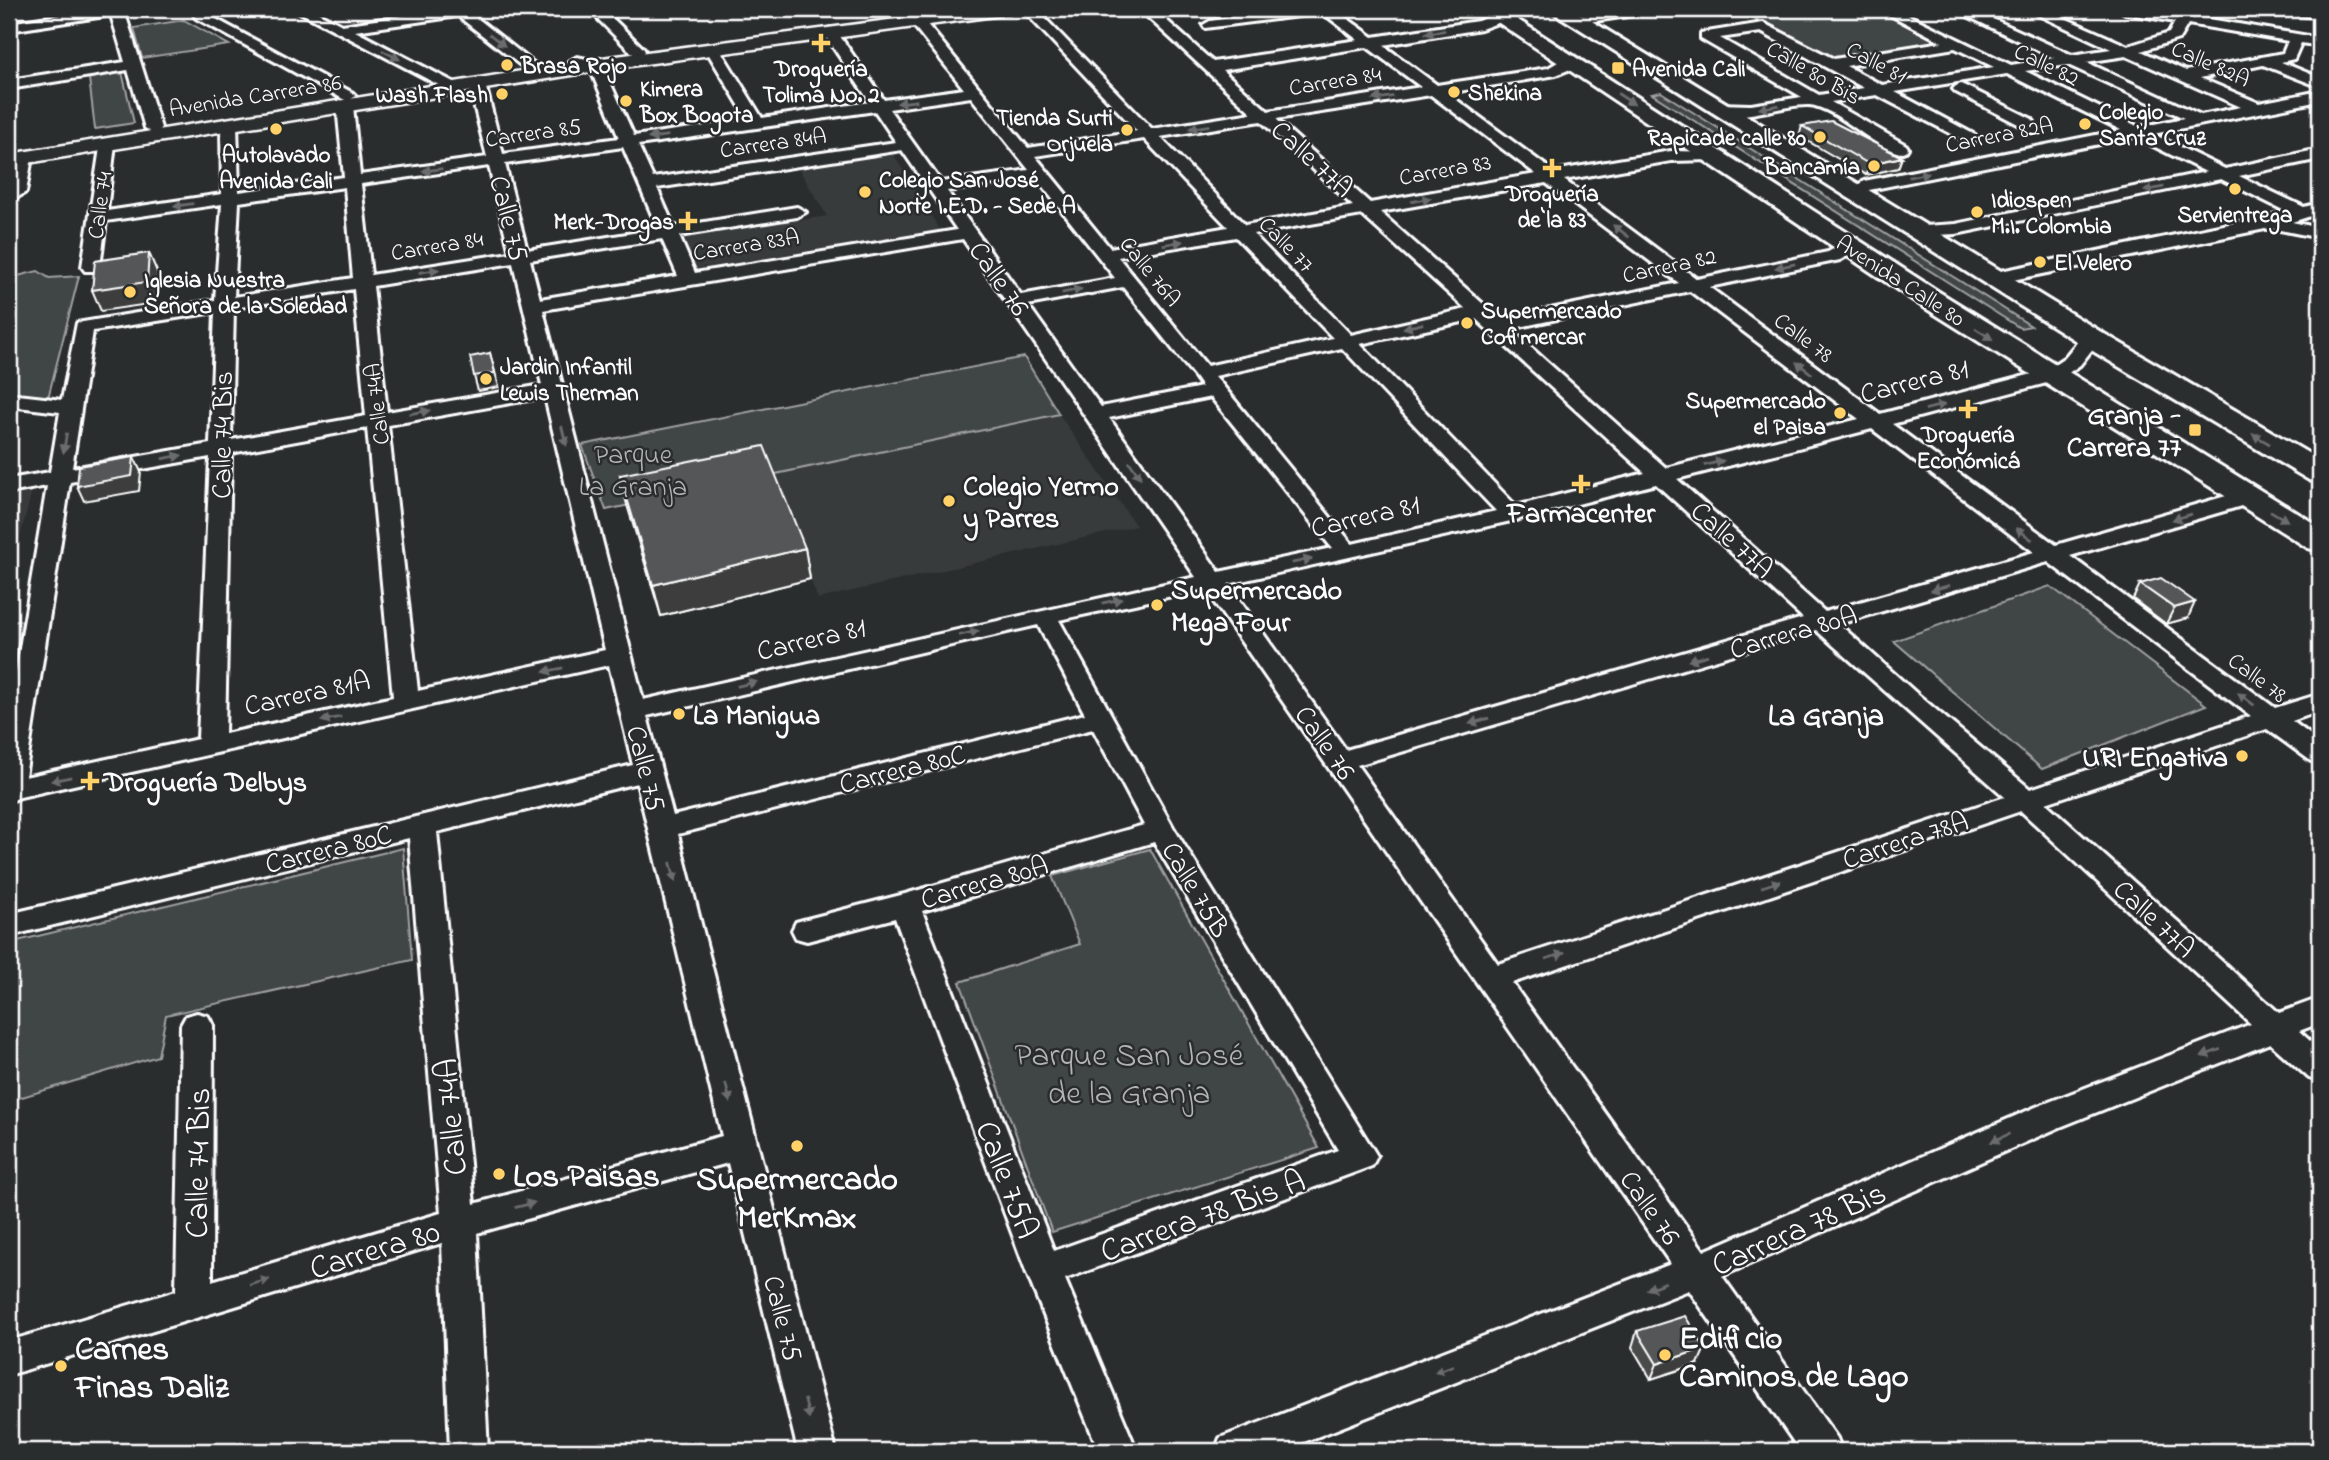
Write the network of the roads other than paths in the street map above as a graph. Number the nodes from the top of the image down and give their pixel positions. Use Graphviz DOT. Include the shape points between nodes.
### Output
graph roads {
  1 [pos="117,9"];
  2 [pos="301,9"];
  3 [pos="479,9"];
  4 [pos="596,9"];
  5 [pos="959,9"];
  6 [pos="1009,9"];
  7 [pos="1029,9"];
  8 [pos="1146,9"];
  9 [pos="1324,9"];
  10 [pos="1647,9"];
  11 [pos="1886,9"];
  12 [pos="1960,9"];
  13 [pos="2033,9"];
  14 [pos="2124,9"];
  15 [pos="2298,9"];
  16 [pos="459,10"];
  17 [pos="1494,13"];
  18 [pos="2320,13"];
  19 [pos="920,14"];
  20 [pos="1567,14"];
  21 [pos="2187,14"];
  22 [pos="201,15"];
  23 [pos="1210,25"];
  24 [pos="9,27"];
  25 [pos="1763,27"];
  26 [pos="340,29"];
  27 [pos="830,32"];
  28 [pos="2296,38"];
  29 [pos="1370,42"];
  30 [pos="2320,42"];
  31 [pos="1955,44"];
  32 [pos="712,48"];
  33 [pos="638,51"];
  34 [pos="2127,51"];
  35 [pos="2066,59"];
  36 [pos="2265,61"];
  37 [pos="1569,62"];
  38 [pos="586,63"];
  39 [pos="1832,64"];
  40 [pos="134,65"];
  41 [pos="543,66"];
  42 [pos="1211,67"];
  43 [pos="2005,69"];
  44 [pos="1988,72"];
  45 [pos="2185,76"];
  46 [pos="2320,83"];
  47 [pos="477,84"];
  48 [pos="9,85"];
  49 [pos="449,85"];
  50 [pos="1884,88"];
  51 [pos="1961,89"];
  52 [pos="1434,90"];
  53 [pos="975,92"];
  54 [pos="2320,96"];
  55 [pos="1815,99"];
  56 [pos="346,101"];
  57 [pos="880,106"];
  58 [pos="2256,108"];
  59 [pos="1718,109"];
  60 [pos="1266,116"];
  61 [pos="2198,119"];
  62 [pos="2026,122"];
  63 [pos="758,123"];
  64 [pos="229,124"];
  65 [pos="153,128"];
  66 [pos="2133,132"];
  67 [pos="1149,135"];
  68 [pos="1969,138"];
  69 [pos="629,142"];
  70 [pos="107,144"];
  71 [pos="906,145"];
  72 [pos="1900,148"];
  73 [pos="1024,153"];
  74 [pos="2320,154"];
  75 [pos="1710,155"];
  76 [pos="14,156"];
  77 [pos="496,160"];
  78 [pos="1040,173"];
  79 [pos="2221,175"];
  80 [pos="1549,177"];
  81 [pos="354,181"];
  82 [pos="647,184"];
  83 [pos="936,188"];
  84 [pos="19,192"];
  85 [pos="1853,192"];
  86 [pos="231,198"];
  87 [pos="2320,208"];
  88 [pos="1368,209"];
  89 [pos="797,212"];
  90 [pos="2302,213"];
  91 [pos="98,217"];
  92 [pos="2271,223"];
  93 [pos="1241,231"];
  94 [pos="1915,231"];
  95 [pos="669,233"];
  96 [pos="969,233"];
  97 [pos="2320,233"];
  98 [pos="1845,244"];
  99 [pos="1105,254"];
  100 [pos="520,257"];
  101 [pos="91,267"];
  102 [pos="1993,278"];
  103 [pos="688,279"];
  104 [pos="362,281"];
  105 [pos="1127,281"];
  106 [pos="1693,285"];
  107 [pos="1017,302"];
  108 [pos="224,303"];
  109 [pos="532,306"];
  110 [pos="1488,319"];
  111 [pos="84,327"];
  112 [pos="2091,338"];
  113 [pos="1346,341"];
  114 [pos="1202,373"];
  115 [pos="2054,377"];
  116 [pos="553,389"];
  117 [pos="1216,390"];
  118 [pos="9,400"];
  119 [pos="71,407"];
  120 [pos="1096,414"];
  121 [pos="379,420"];
  122 [pos="1875,422"];
  123 [pos="220,448"];
  124 [pos="2320,473"];
  125 [pos="60,477"];
  126 [pos="1663,477"];
  127 [pos="9,486"];
  128 [pos="2247,497"];
  129 [pos="1511,514"];
  130 [pos="2320,541"];
  131 [pos="1347,552"];
  132 [pos="2053,555"];
  133 [pos="1211,579"];
  134 [pos="1045,616"];
  135 [pos="1824,622"];
  136 [pos="619,655"];
  137 [pos="406,702"];
  138 [pos="2320,702"];
  139 [pos="633,711"];
  140 [pos="1102,718"];
  141 [pos="2272,719"];
  142 [pos="211,746"];
  143 [pos="2320,755"];
  144 [pos="1339,761"];
  145 [pos="648,771"];
  146 [pos="9,791"];
  147 [pos="2025,799"];
  148 [pos="422,825"];
  149 [pos="662,828"];
  150 [pos="1161,830"];
  151 [pos="905,905"];
  152 [pos="9,925"];
  153 [pos="807,930"];
  154 [pos="1491,978"];
  155 [pos="2320,1010"];
  156 [pos="197,1025"];
  157 [pos="2275,1028"];
  158 [pos="2320,1069"];
  159 [pos="741,1145"];
  160 [pos="1360,1156"];
  161 [pos="459,1223"];
  162 [pos="1044,1271"];
  163 [pos="1696,1271"];
  164 [pos="194,1302"];
  165 [pos="9,1358"];
  166 [pos="468,1451"];
  167 [pos="817,1451"];
  168 [pos="1118,1451"];
  169 [pos="1234,1451"];
  170 [pos="1823,1451"];
  1 -- 24 [label="street"];
  1 -- 40 [label="street"];
  2 -- 26 [label="street"];
  3 -- 16 [label="street"];
  3 -- 41 [label="street"];
  4 -- 33 [label="street"];
  5 -- 19 [label="main road, Avenida Carrera 86"];
  6 -- 19 [label="main road, Avenida Carrera 86"];
  7 -- 67 [label="street, Calle 77"];
  8 -- 42 [label="street, Calle 77A"];
  9 -- 23 [label="street"];
  9 -- 29 [label="street, Calle 78"];
  10 -- 20 [label="street"];
  11 -- 31 [label="street, Calle 82"];
  12 -- 35 [label="street"];
  13 -- 34 [label="street, Calle 82A"];
  14 -- 21 [label="street"];
  15 -- 18 [label="street"];
  16 -- 26 [label="street"];
  16 -- 41 [label="street, one-way"];
  17 -- 29 [label="street, Carrera 84, one-way" via="1480,24"];
  17 -- 37 [label="highway, Avenida Calle 80"];
  19 -- 27 [label="main road, Avenida Carrera 86"];
  19 -- 33 [label="main road, Avenida Carrera 86"];
  19 -- 53 [label="street, Calle 76A"];
  20 -- 59 [label="highway, Avenida Calle 80"];
  21 -- 28 [label="street"];
  21 -- 34 [label="street" via="2174,36"];
  22 -- 56 [label="street"];
  25 -- 39 [label="street, Calle 81"];
  25 -- 55 [label="street, Calle 80 Bis" via="1706,36"];
  26 -- 49 [label="street, one-way"];
  27 -- 32 [label="main road, Avenida Carrera 86"];
  27 -- 57 [label="street, Calle 76"];
  28 -- 30 [label="street"];
  28 -- 36 [label="street" via="2289,56"];
  29 -- 42 [label="street, Carrera 84"];
  29 -- 52 [label="street, Calle 78"];
  31 -- 39 [label="street"];
  31 -- 43 [label="street, Calle 82"];
  32 -- 38 [label="main road, Avenida Carrera 86"];
  32 -- 63 [label="street"];
  33 -- 38 [label="main road, Avenida Carrera 86"];
  34 -- 35 [label="street"];
  34 -- 45 [label="street, Calle 82A"];
  35 -- 43 [label="street"];
  35 -- 61 [label="street"];
  36 -- 45 [label="street"];
  36 -- 46 [label="street"];
  37 -- 52 [label="street, Carrera 84" via="1551,72"];
  37 -- 75 [label="highway, Avenida Calle 80, one-way"];
  38 -- 41 [label="main road, Avenida Carrera 86"];
  38 -- 47 [label="main road, Avenida Carrera 86"];
  38 -- 69 [label="street"];
  39 -- 50 [label="street, Calle 81"];
  40 -- 48 [label="street"];
  40 -- 65 [label="street"];
  41 -- 49 [label="main road, Avenida Carrera 86"];
  42 -- 60 [label="street, Calle 77A"];
  43 -- 44 [label="street"];
  43 -- 66 [label="street, Calle 82"];
  44 -- 50 [label="street"];
  44 -- 51 [label="street" via="1995,82"];
  45 -- 58 [label="street, Calle 82A"];
  47 -- 49 [label="main road, Avenida Carrera 86"];
  47 -- 77 [label="street, Calle 75"];
  49 -- 56 [label="main road, Avenida Carrera 86"];
  50 -- 51 [label="street" via="1912,94"];
  50 -- 55 [label="street"];
  50 -- 68 [label="street, Calle 81"];
  51 -- 62 [label="street"];
  52 -- 60 [label="street, Carrera 84, one-way"];
  52 -- 80 [label="street, Calle 78"];
  53 -- 57 [label="street, Carrera 85, one-way"];
  53 -- 73 [label="street, Calle 76A"];
  54 -- 58 [label="street, Carrera 82A"];
  55 -- 59 [label="street, one-way" via="1751,110"];
  55 -- 72 [label="street, Calle 80 Bis"];
  56 -- 64 [label="main road, Avenida Carrera 86"];
  56 -- 65 [label="main road, Avenida Carrera 86"];
  56 -- 81 [label="street, Calle 74A"];
  57 -- 63 [label="street, Carrera 85"];
  57 -- 71 [label="street, Calle 76"];
  58 -- 61 [label="street, Carrera 82A"];
  59 -- 85 [label="highway, Avenida Calle 80"];
  60 -- 67 [label="street, Carrera 84, one-way"];
  60 -- 88 [label="street, Calle 77A"];
  61 -- 66 [label="street, Carrera 82A"];
  63 -- 69 [label="street, Carrera 85, one-way"];
  64 -- 70 [label="main road, Avenida Carrera 86"];
  64 -- 86 [label="street, Calle 74 Bis"];
  65 -- 76 [label="main road, Avenida Carrera 86"];
  66 -- 79 [label="street, Calle 82"];
  85 -- 66 [label="street, Carrera 82A, one-way"];
  67 -- 73 [label="street, Carrera 84"];
  67 -- 93 [label="street, Calle 77"];
  69 -- 77 [label="street, Carrera 85"];
  69 -- 82 [label="street"];
  70 -- 76 [label="main road, Avenida Carrera 86"];
  70 -- 91 [label="street, Calle 74"];
  71 -- 82 [label="street, Carrera 84A"];
  71 -- 83 [label="street, Calle 76"];
  73 -- 78 [label="street, Calle 76A"];
  74 -- 79 [label="street"];
  75 -- 80 [label="street, Carrera 83" via="1671,156"];
  75 -- 98 [label="highway, Avenida Calle 80"];
  76 -- 84 [label="street"];
  77 -- 81 [label="street, Carrera 85, one-way"];
  77 -- 100 [label="street, Calle 75"];
  78 -- 83 [label="street"];
  78 -- 99 [label="street, Calle 76A"];
  79 -- 90 [label="street, Calle 82"];
  79 -- 94 [label="street, one-way" via="1956,229"];
  88 -- 80 [label="street, Carrera 83, one-way"];
  106 -- 80 [label="street, Calle 78, one-way"];
  81 -- 86 [label="street, Carrera 85"];
  81 -- 104 [label="street, Calle 74A"];
  82 -- 95 [label="street"];
  83 -- 96 [label="street, Calle 76"];
  85 -- 94 [label="highway, Avenida Calle 80"];
  86 -- 91 [label="street, Carrera 85, one-way"];
  86 -- 108 [label="street, Calle 74 Bis"];
  87 -- 90 [label="street"];
  88 -- 93 [label="street, Carrera 83"];
  88 -- 110 [label="street, Calle 77A"];
  89 -- 95 [label="street, Carrera 84"];
  90 -- 92 [label="street"];
  91 -- 101 [label="street, Calle 74"];
  92 -- 97 [label="street"];
  92 -- 102 [label="street"];
  99 -- 93 [label="street, Carrera 83, one-way"];
  93 -- 113 [label="street, Calle 77"];
  94 -- 102 [label="highway, Avenida Calle 80"];
  95 -- 100 [label="street, Carrera 84"];
  95 -- 103 [label="street"];
  96 -- 103 [label="street, Carrera 83A"];
  96 -- 107 [label="street, Calle 76"];
  98 -- 106 [label="street, Carrera 82, one-way" via="1834,256"];
  98 -- 115 [label="highway, Avenida Calle 80, one-way"];
  99 -- 105 [label="street, Calle 76A"];
  104 -- 100 [label="street, Carrera 84, one-way"];
  100 -- 109 [label="street, Calle 75"];
  102 -- 112 [label="highway, Avenida Calle 80"];
  103 -- 109 [label="street, Carrera 83A"];
  104 -- 108 [label="street, Carrera 84"];
  104 -- 121 [label="street, Calle 74A"];
  107 -- 105 [label="street, one-way"];
  105 -- 114 [label="street, Calle 76A"];
  106 -- 110 [label="street, Carrera 82"];
  122 -- 106 [label="street, Calle 78, one-way"];
  107 -- 120 [label="street, Calle 76"];
  108 -- 111 [label="street, Carrera 84"];
  108 -- 123 [label="street, Calle 74 Bis"];
  109 -- 116 [label="street, Calle 75"];
  110 -- 113 [label="street, Carrera 82, one-way"];
  110 -- 126 [label="street, Calle 77A"];
  111 -- 119 [label="street"];
  112 -- 115 [label="street, Carrera 81"];
  124 -- 112 [label="highway, Avenida Calle 80, one-way"];
  113 -- 114 [label="street, Carrera 82"];
  113 -- 129 [label="street, Calle 77"];
  114 -- 117 [label="street, Calle 76A"];
  122 -- 115 [label="street, Carrera 81, one-way"];
  115 -- 128 [label="highway, Avenida Calle 80"];
  121 -- 116 [label="street, one-way"];
  116 -- 136 [label="street, Calle 75, one-way"];
  117 -- 120 [label="street"];
  117 -- 131 [label="street, Calle 76A"];
  118 -- 119 [label="street"];
  119 -- 125 [label="street, one-way"];
  120 -- 133 [label="street, Calle 76, one-way"];
  121 -- 123 [label="street"];
  121 -- 137 [label="street, Calle 74A"];
  126 -- 122 [label="street, Carrera 81, one-way"];
  132 -- 122 [label="street, Calle 78, one-way"];
  125 -- 123 [label="street, one-way"];
  123 -- 142 [label="street, Calle 74 Bis"];
  125 -- 127 [label="street"];
  125 -- 146 [label="street"];
  126 -- 129 [label="street, Carrera 81"];
  126 -- 135 [label="street, Calle 77A"];
  128 -- 130 [label="highway, Avenida Calle 80, one-way"];
  128 -- 132 [label="street, Carrera 80A, one-way"];
  129 -- 131 [label="street, Carrera 81"];
  133 -- 131 [label="street, Carrera 81, one-way"];
  132 -- 135 [label="street, Carrera 80A, one-way"];
  141 -- 132 [label="street, Calle 78, one-way"];
  134 -- 133 [label="street, Carrera 81, one-way"];
  133 -- 144 [label="street, Calle 76"];
  139 -- 134 [label="street, Carrera 81, one-way"];
  134 -- 140 [label="street, Calle 75B"];
  135 -- 144 [label="street, Carrera 80A, one-way"];
  135 -- 147 [label="street, Calle 77A"];
  136 -- 137 [label="street, Carrera 81A, one-way"];
  136 -- 139 [label="street, Calle 75"];
  137 -- 142 [label="street, Carrera 81A, one-way"];
  138 -- 141 [label="street, Carrera 78A"];
  139 -- 145 [label="street, Calle 75"];
  140 -- 149 [label="street, Carrera 80C"];
  140 -- 150 [label="street, Calle 75B"];
  141 -- 143 [label="street, Calle 78"];
  141 -- 147 [label="street, Carrera 78A"];
  142 -- 146 [label="street, Carrera 81A, one-way"];
  144 -- 154 [label="street, Calle 76"];
  145 -- 148 [label="street, Carrera 80C"];
  145 -- 149 [label="street, Calle 75"];
  154 -- 147 [label="street, Carrera 78A, one-way"];
  147 -- 157 [label="street, Calle 77A"];
  148 -- 152 [label="street, Carrera 80C"];
  148 -- 161 [label="street, Calle 74A"];
  149 -- 159 [label="street, Calle 75, one-way"];
  150 -- 151 [label="street, Carrera 80A"];
  150 -- 160 [label="street, Calle 75B"];
  151 -- 153 [label="street, Carrera 80A"];
  151 -- 162 [label="street, Calle 75A"];
  154 -- 163 [label="street, Calle 76"];
  155 -- 157 [label="street, Carrera 78 Bis"];
  156 -- 164 [label="street, Calle 74 Bis"];
  157 -- 158 [label="street, Calle 77A"];
  157 -- 163 [label="street, Carrera 78 Bis, one-way" via="2058,1113"];
  161 -- 159 [label="street, Carrera 80, one-way"];
  159 -- 167 [label="street, Calle 75, one-way"];
  160 -- 162 [label="street, Carrera 78 Bis A"];
  164 -- 161 [label="street, Carrera 80, one-way"];
  161 -- 166 [label="street, Calle 74A"];
  162 -- 168 [label="street, Calle 75A"];
  163 -- 169 [label="street, Carrera 78 Bis, one-way"];
  163 -- 170 [label="street, Calle 76"];
  164 -- 165 [label="street, Carrera 80"];
}
